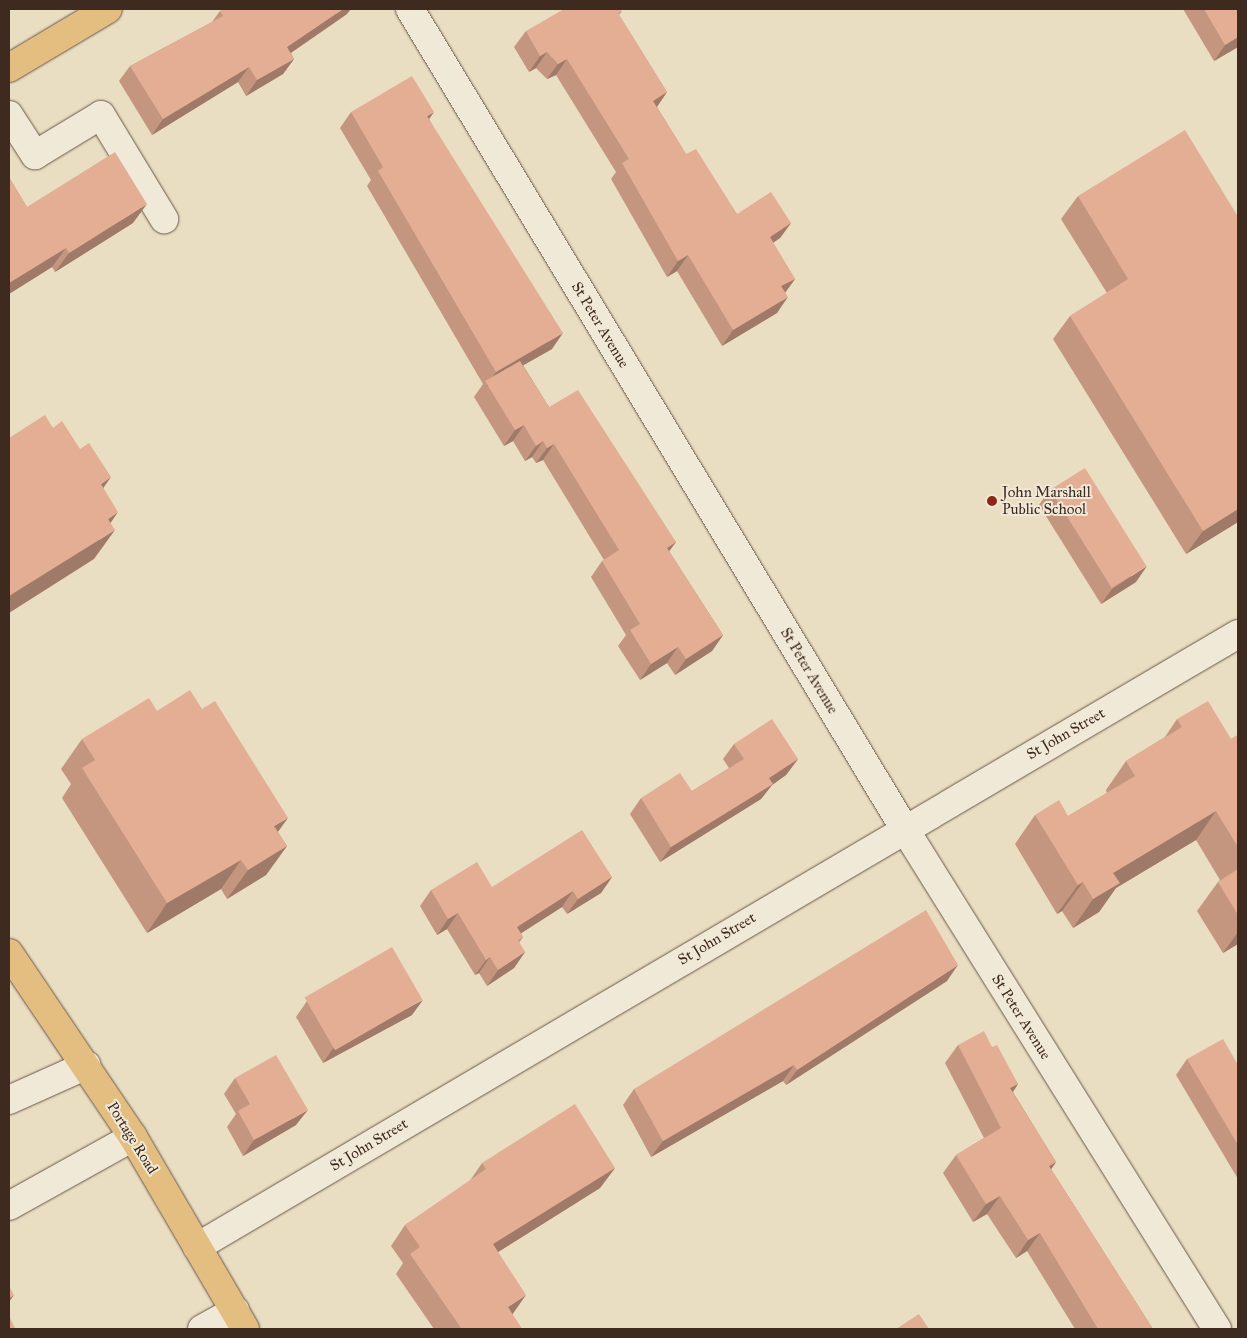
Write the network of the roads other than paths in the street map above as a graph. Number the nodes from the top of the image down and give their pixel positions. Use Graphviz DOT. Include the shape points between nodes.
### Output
graph roads {
  1 [pos="108,9"];
  2 [pos="410,9"];
  3 [pos="9,68"];
  4 [pos="9,115"];
  5 [pos="164,219"];
  6 [pos="1238,634"];
  7 [pos="904,828"];
  8 [pos="9,953"];
  9 [pos="87,1065"];
  10 [pos="9,1100"];
  11 [pos="133,1137"];
  12 [pos="9,1206"];
  13 [pos="197,1247"];
  14 [pos="240,1320"];
  15 [pos="202,1329"];
  16 [pos="1216,1329"];
  1 -- 3 [label="main road"];
  2 -- 7 [label="street, St Peter Avenue"];
  4 -- 5 [label="street" via="35,155 101,115"];
  6 -- 7 [label="street, St John Street"];
  7 -- 13 [label="street, St John Street"];
  7 -- 16 [label="street, St Peter Avenue"];
  8 -- 9 [label="main road, Portage Road"];
  9 -- 10 [label="street"];
  9 -- 11 [label="main road, Portage Road"];
  11 -- 12 [label="street"];
  11 -- 13 [label="main road, Portage Road"];
  13 -- 14 [label="main road, Portage Road"];
  14 -- 15 [label="street"];
}
